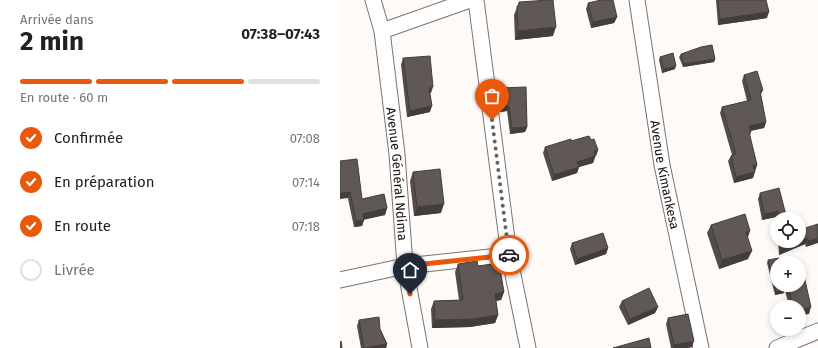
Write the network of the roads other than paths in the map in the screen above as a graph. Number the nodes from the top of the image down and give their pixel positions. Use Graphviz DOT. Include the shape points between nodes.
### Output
graph roads {
  1 [pos="373,0"];
  2 [pos="470,0"];
  3 [pos="476,0"];
  4 [pos="637,0"];
  5 [pos="382,31"];
  6 [pos="509,255"];
  7 [pos="405,266"];
  8 [pos="340,280"];
  9 [pos="818,331"];
  10 [pos="420,348"];
  11 [pos="528,348"];
  12 [pos="701,348"];
  13 [pos="777,348"];
  1 -- 5 [label="street, Avenue Général Ndima"];
  2 -- 5 [label="street"];
  3 -- 6 [label="street"];
  4 -- 12 [label="street, Avenue Kimankesa" via="662,165"];
  5 -- 7 [label="street, Avenue Général Ndima" via="397,154"];
  6 -- 7 [label="street"];
  6 -- 11 [label="street"];
  7 -- 8 [label="street"];
  7 -- 10 [label="street, Avenue Général Ndima"];
  9 -- 13 [label="street"];
}
